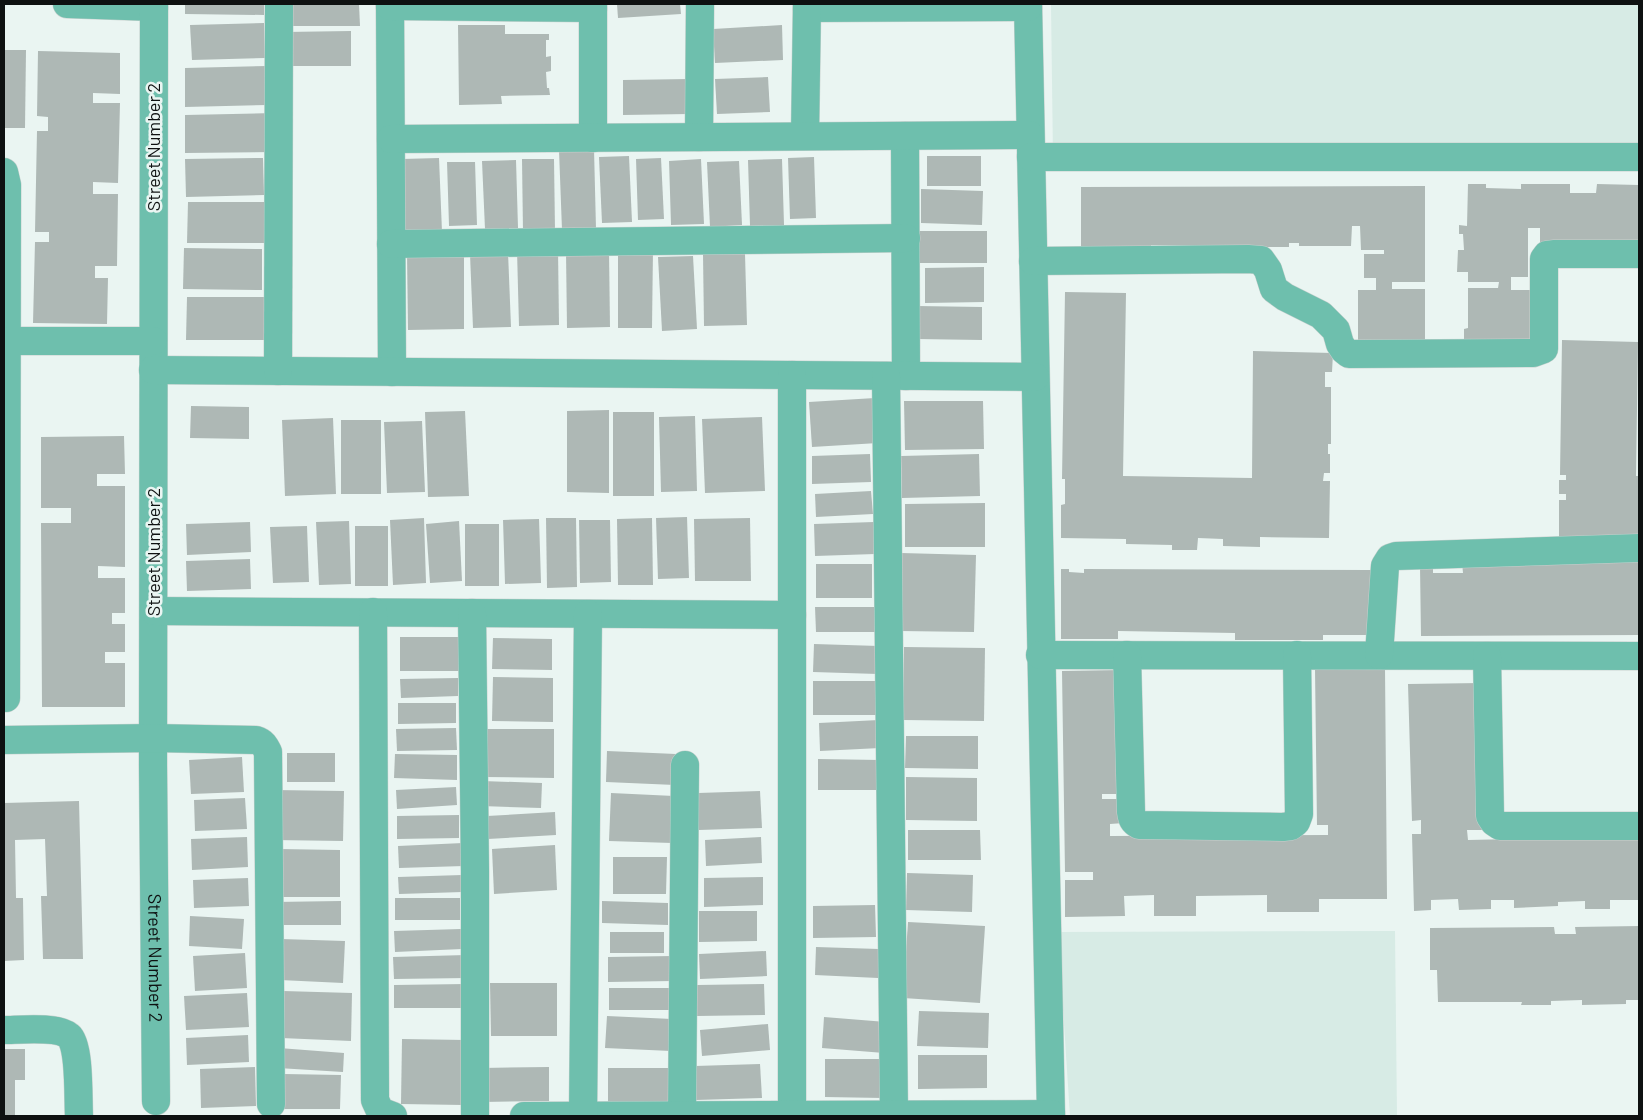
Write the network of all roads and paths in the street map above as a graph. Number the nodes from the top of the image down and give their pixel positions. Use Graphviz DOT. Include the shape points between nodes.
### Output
graph roads {
  1 [pos="67,4"];
  2 [pos="279,4"];
  3 [pos="700,4"];
  4 [pos="154,5"];
  5 [pos="390,5"];
  6 [pos="490,5"];
  7 [pos="593,6"];
  8 [pos="807,6"];
  9 [pos="914,6"];
  10 [pos="1028,6"];
  11 [pos="805,136"];
  12 [pos="905,136"];
  13 [pos="699,137"];
  14 [pos="593,138"];
  15 [pos="391,139"];
  16 [pos="1030,146"];
  17 [pos="1639,157"];
  18 [pos="4,172"];
  19 [pos="906,238"];
  20 [pos="391,244"];
  21 [pos="1639,254"];
  22 [pos="1033,261"];
  23 [pos="7,341"];
  24 [pos="153,341"];
  25 [pos="154,370"];
  26 [pos="278,371"];
  27 [pos="392,372"];
  28 [pos="792,375"];
  29 [pos="896,376"];
  30 [pos="1035,377"];
  31 [pos="1639,548"];
  32 [pos="154,611"];
  33 [pos="373,612"];
  34 [pos="472,613"];
  35 [pos="588,614"];
  36 [pos="792,615"];
  37 [pos="1040,655"];
  38 [pos="1127,655"];
  39 [pos="1297,655"];
  40 [pos="1379,656"];
  41 [pos="1487,656"];
  42 [pos="1639,656"];
  43 [pos="6,698"];
  44 [pos="153,738"];
  45 [pos="4,740"];
  46 [pos="685,765"];
  47 [pos="1639,826"];
  48 [pos="4,1030"];
  49 [pos="156,1101"];
  50 [pos="272,1104"];
  51 [pos="682,1115"];
  52 [pos="792,1115"];
  53 [pos="894,1115"];
  54 [pos="1051,1115"];
  55 [pos="79,1116"];
  56 [pos="393,1116"];
  57 [pos="475,1116"];
  58 [pos="524,1116"];
  59 [pos="583,1116"];
  1 -- 4 [label="street"];
  2 -- 26 [label="street"];
  3 -- 13 [label="street"];
  4 -- 24 [label="street, Street Number 2"];
  5 -- 6 [label="street"];
  5 -- 15 [label="street"];
  6 -- 7 [label="street"];
  7 -- 14 [label="street"];
  8 -- 9 [label="street"];
  8 -- 11 [label="street"];
  9 -- 10 [label="street"];
  10 -- 16 [label="street"];
  11 -- 12 [label="street"];
  11 -- 13 [label="street"];
  12 -- 16 [label="street"];
  12 -- 19 [label="street"];
  13 -- 14 [label="street"];
  14 -- 15 [label="street"];
  15 -- 20 [label="street"];
  16 -- 17 [label="street"];
  16 -- 22 [label="street"];
  18 -- 23 [label="street" via="8,185"];
  19 -- 20 [label="street"];
  19 -- 29 [label="street"];
  20 -- 27 [label="street"];
  21 -- 22 [label="street" via="1547,255 1544,259 1544,349 1533,353 1349,354 1340,344 1336,330 1320,315 1274,289 1268,270 1260,260"];
  22 -- 30 [label="street"];
  23 -- 24 [label="street"];
  23 -- 43 [label="street"];
  24 -- 25 [label="street, Street Number 2"];
  25 -- 26 [label="street"];
  25 -- 32 [label="street, Street Number 2"];
  26 -- 27 [label="street"];
  27 -- 28 [label="street"];
  28 -- 29 [label="street"];
  28 -- 36 [label="street"];
  29 -- 30 [label="street"];
  29 -- 53 [label="street"];
  30 -- 37 [label="street"];
  31 -- 40 [label="street" via="1390,558 1385,566"];
  32 -- 33 [label="street"];
  32 -- 44 [label="street, Street Number 2"];
  33 -- 34 [label="street"];
  33 -- 56 [label="street" via="375,1100 380,1111"];
  34 -- 35 [label="street"];
  34 -- 57 [label="street"];
  35 -- 36 [label="street"];
  35 -- 59 [label="street"];
  36 -- 52 [label="street"];
  37 -- 38 [label="street"];
  37 -- 54 [label="street"];
  38 -- 39 [label="street"];
  38 -- 39 [label="street" via="1131,812 1135,823 1283,827 1296,822 1299,814"];
  39 -- 40 [label="street"];
  40 -- 41 [label="street"];
  41 -- 42 [label="street"];
  41 -- 47 [label="street" via="1490,816 1494,822 1500,826"];
  44 -- 45 [label="street"];
  44 -- 49 [label="street, Street Number 2"];
  44 -- 50 [label="street" via="256,740 268,752"];
  46 -- 51 [label="street"];
  48 -- 55 [label="street" via="44,1029 70,1036 76,1048"];
  51 -- 52 [label="street"];
  51 -- 59 [label="street"];
  52 -- 53 [label="street"];
  53 -- 54 [label="street"];
  58 -- 59 [label="street"];
}
